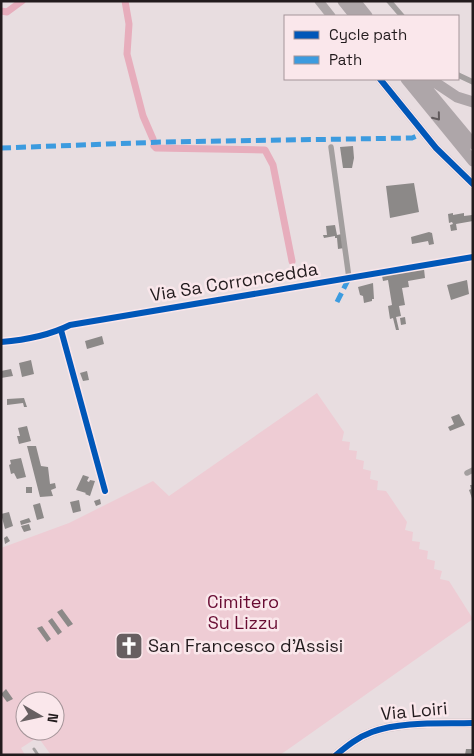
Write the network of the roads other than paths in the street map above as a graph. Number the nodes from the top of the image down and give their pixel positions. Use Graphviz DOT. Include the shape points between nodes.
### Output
graph roads {
  1 [pos="319,1"];
  2 [pos="343,1"];
  3 [pos="355,1"];
  4 [pos="389,1"];
  5 [pos="330,15"];
  6 [pos="354,15"];
  7 [pos="366,15"];
  8 [pos="401,15"];
  9 [pos="459,75"];
  10 [pos="381,80"];
  11 [pos="407,80"];
  12 [pos="420,80"];
  13 [pos="432,80"];
  14 [pos="473,82"];
  15 [pos="473,102"];
  16 [pos="473,144"];
  17 [pos="331,147"];
  18 [pos="473,161"];
  19 [pos="473,184"];
  20 [pos="473,257"];
  21 [pos="349,278"];
  22 [pos="60,330"];
  23 [pos="1,342"];
  24 [pos="105,491"];
  25 [pos="473,723"];
  26 [pos="34,749"];
  27 [pos="38,755"];
  28 [pos="336,755"];
  1 -- 5 [label="street"];
  2 -- 6 [label="highway"];
  3 -- 7 [label="highway"];
  4 -- 8 [label="street"];
  9 -- 14 [label="street"];
  10 -- 19 [label="street" via="436,148"];
  11 -- 18 [label="highway, one-way"];
  12 -- 16 [label="highway"];
  13 -- 15 [label="highway" via="457,97"];
  17 -- 21 [label="street"];
  20 -- 21 [label="street, Via Sa Corroncedda"];
  21 -- 22 [label="street, Via Sa Corroncedda" via="70,325"];
  22 -- 23 [label="street, Via Sa Corroncedda" via="31,339"];
  22 -- 24 [label="street"];
  25 -- 28 [label="street, Via Loiri" via="385,728 358,739"];
  26 -- 27 [label="lane"];
}
